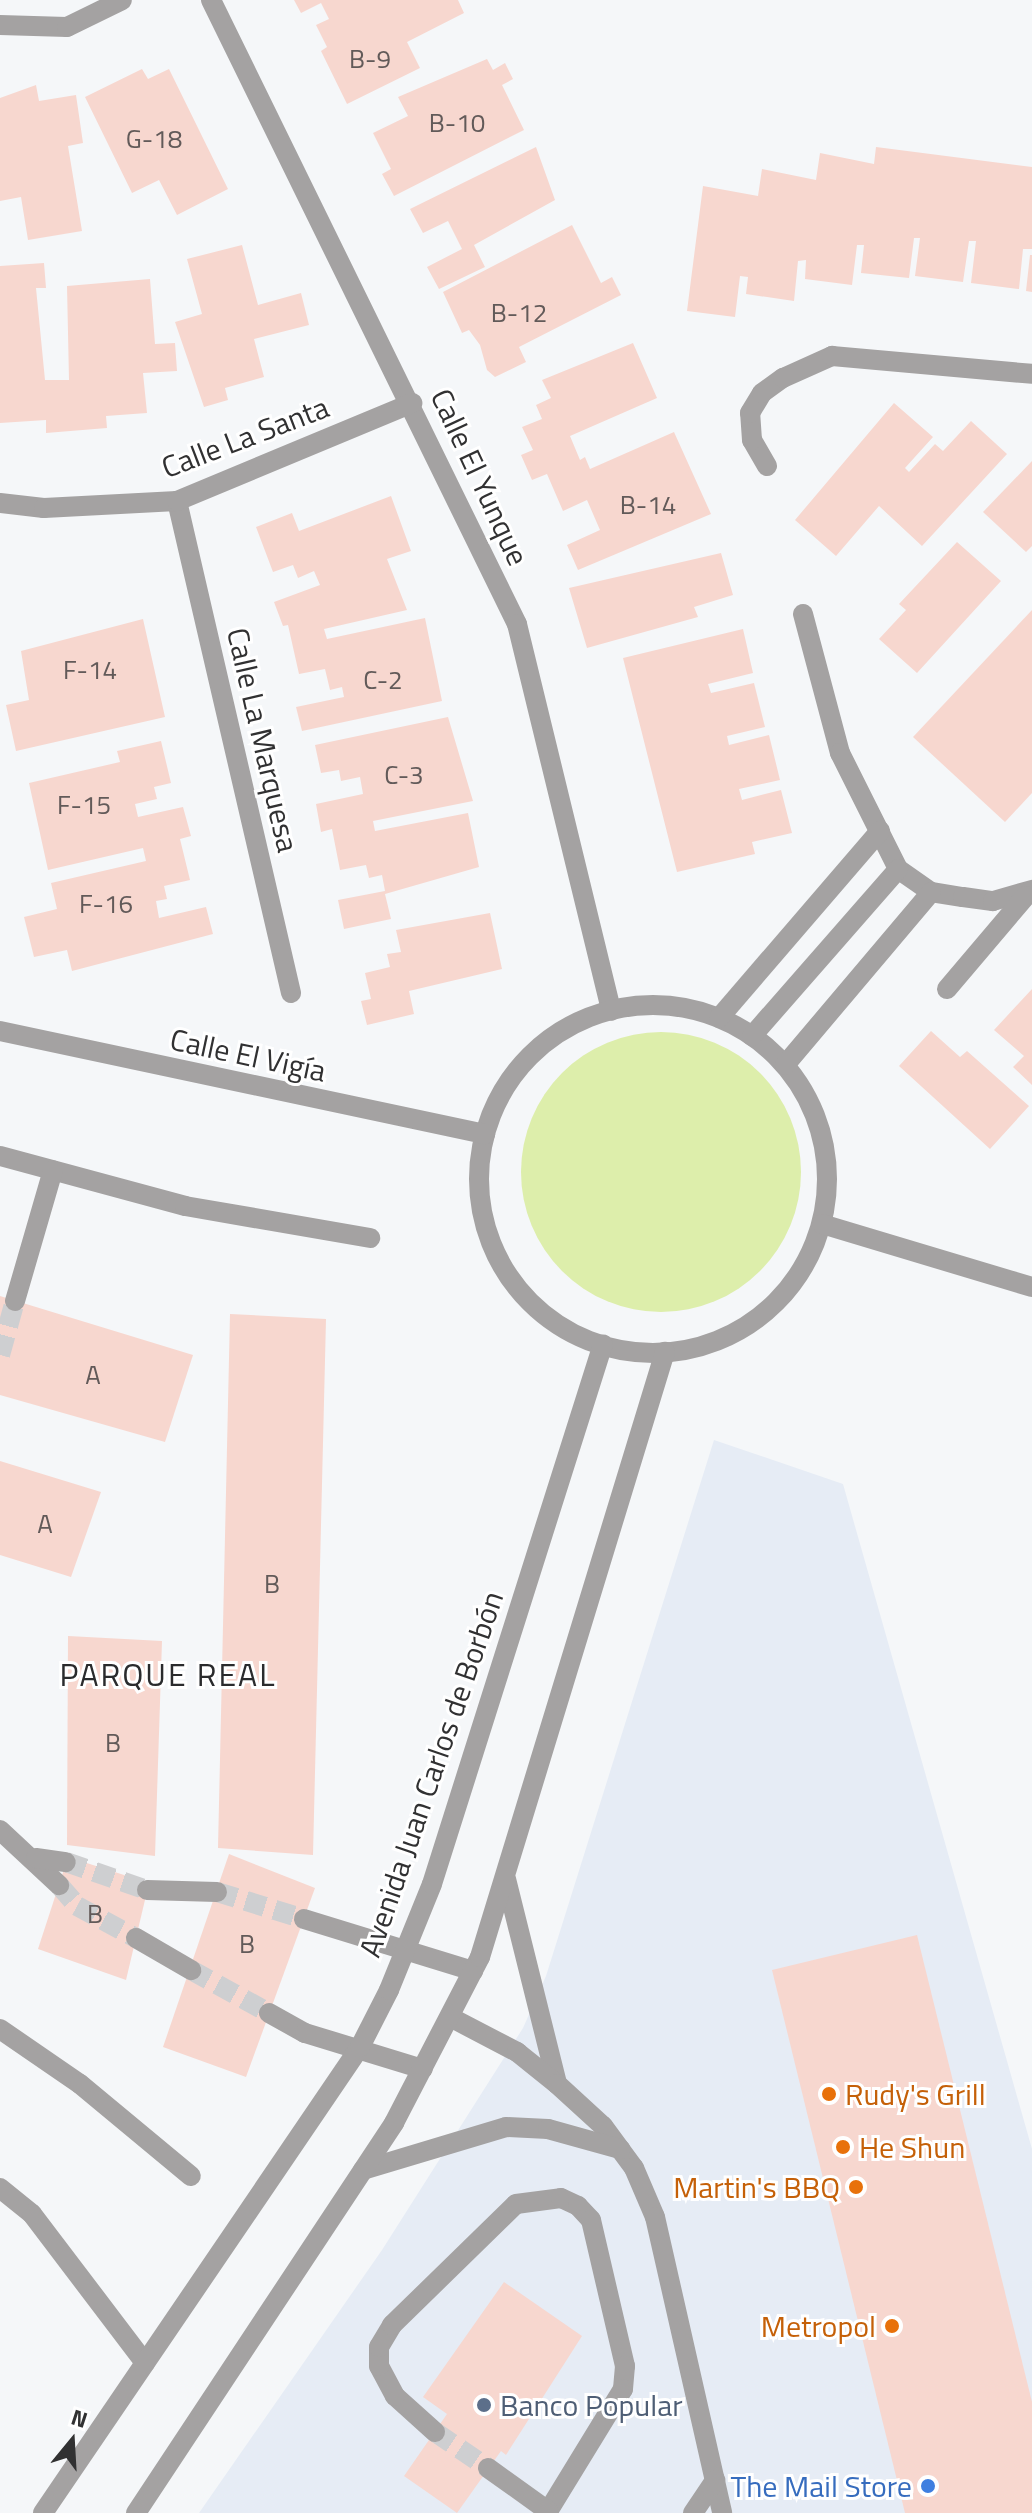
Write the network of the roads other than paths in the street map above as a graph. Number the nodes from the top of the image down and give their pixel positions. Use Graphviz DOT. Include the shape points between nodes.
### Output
graph roads {
  1 [pos="122,0"];
  2 [pos="211,0"];
  3 [pos="0,25"];
  4 [pos="1032,374"];
  5 [pos="412,403"];
  6 [pos="767,466"];
  7 [pos="177,501"];
  8 [pos="0,503"];
  9 [pos="803,614"];
  10 [pos="880,831"];
  11 [pos="898,869"];
  12 [pos="931,892"];
  13 [pos="1029,893"];
  14 [pos="947,989"];
  15 [pos="291,993"];
  16 [pos="611,1011"];
  17 [pos="719,1018"];
  18 [pos="0,1031"];
  19 [pos="752,1036"];
  20 [pos="785,1065"];
  21 [pos="485,1134"];
  22 [pos="0,1156"];
  23 [pos="53,1170"];
  24 [pos="822,1224"];
  25 [pos="370,1238"];
  26 [pos="1032,1287"];
  27 [pos="15,1301"];
  28 [pos="603,1344"];
  29 [pos="665,1352"];
  30 [pos="0,1830"];
  31 [pos="36,1858"];
  32 [pos="66,1862"];
  33 [pos="506,1874"];
  34 [pos="59,1885"];
  35 [pos="147,1890"];
  36 [pos="217,1892"];
  37 [pos="304,1919"];
  38 [pos="136,1938"];
  39 [pos="406,1949"];
  40 [pos="191,1970"];
  41 [pos="473,1971"];
  42 [pos="269,2013"];
  43 [pos="450,2017"];
  44 [pos="0,2029"];
  45 [pos="360,2047"];
  46 [pos="423,2069"];
  47 [pos="557,2084"];
  48 [pos="620,2149"];
  49 [pos="363,2170"];
  50 [pos="191,2176"];
  51 [pos="0,2188"];
  52 [pos="145,2363"];
  53 [pos="435,2432"];
  54 [pos="488,2468"];
  55 [pos="715,2480"];
  56 [pos="548,2512"];
  57 [pos="43,2513"];
  58 [pos="136,2513"];
  59 [pos="693,2513"];
  60 [pos="722,2513"];
  1 -- 3 [label="street" via="67,27"];
  2 -- 5 [label="street, Calle El Yunque"];
  4 -- 6 [label="street" via="832,356 783,378 762,393 750,413 752,440"];
  5 -- 7 [label="street, Calle La Santa"];
  5 -- 16 [label="street, Calle El Yunque" via="517,624"];
  7 -- 8 [label="street, Calle La Santa" via="44,508"];
  7 -- 15 [label="street, Calle La Marquesa"];
  9 -- 10 [label="street" via="840,753"];
  10 -- 11 [label="street"];
  10 -- 17 [label="street"];
  11 -- 12 [label="street"];
  11 -- 19 [label="street"];
  12 -- 13 [label="street" via="993,901"];
  12 -- 20 [label="street"];
  13 -- 14 [label="street"];
  16 -- 17 [label="street" via="665,1006"];
  16 -- 21 [label="street" via="575,1023 527,1058 497,1101"];
  17 -- 19 [label="street"];
  18 -- 21 [label="street, Calle El Vigía"];
  19 -- 20 [label="street"];
  20 -- 24 [label="street" via="808,1100 825,1149"];
  21 -- 28 [label="street" via="480,1193 492,1245 516,1287 542,1312"];
  22 -- 23 [label="street"];
  23 -- 25 [label="street" via="185,1206"];
  23 -- 27 [label="street"];
  24 -- 26 [label="street"];
  24 -- 29 [label="street" via="802,1270 761,1316 722,1339"];
  28 -- 29 [label="street"];
  28 -- 39 [label="street, Avenida Juan Carlos de Borbón"];
  29 -- 33 [label="street"];
  30 -- 31 [label="street"];
  31 -- 32 [label="street"];
  31 -- 34 [label="street"];
  33 -- 41 [label="street"];
  33 -- 47 [label="street" via="515,1933"];
  35 -- 36 [label="street"];
  37 -- 39 [label="street"];
  38 -- 40 [label="street"];
  39 -- 41 [label="street"];
  39 -- 45 [label="street, Avenida Juan Carlos de Borbón"];
  41 -- 43 [label="street"];
  42 -- 45 [label="street" via="305,2033"];
  43 -- 46 [label="street"];
  43 -- 47 [label="street" via="517,2052"];
  44 -- 50 [label="street" via="80,2084"];
  45 -- 46 [label="street"];
  45 -- 52 [label="street, Avenida Juan Carlos de Borbón"];
  46 -- 49 [label="street"];
  47 -- 48 [label="street"];
  48 -- 49 [label="street" via="548,2129 506,2127"];
  48 -- 55 [label="street" via="655,2217"];
  49 -- 58 [label="street"];
  51 -- 52 [label="street" via="32,2214"];
  52 -- 57 [label="street, Avenida Juan Carlos de Borbón"];
  53 -- 56 [label="street" via="395,2396 379,2366 379,2347 392,2325 516,2204 537,2197 561,2198 591,2220 625,2366 623,2389"];
  54 -- 56 [label="street"];
  55 -- 59 [label="street"];
  55 -- 60 [label="street"];
}
